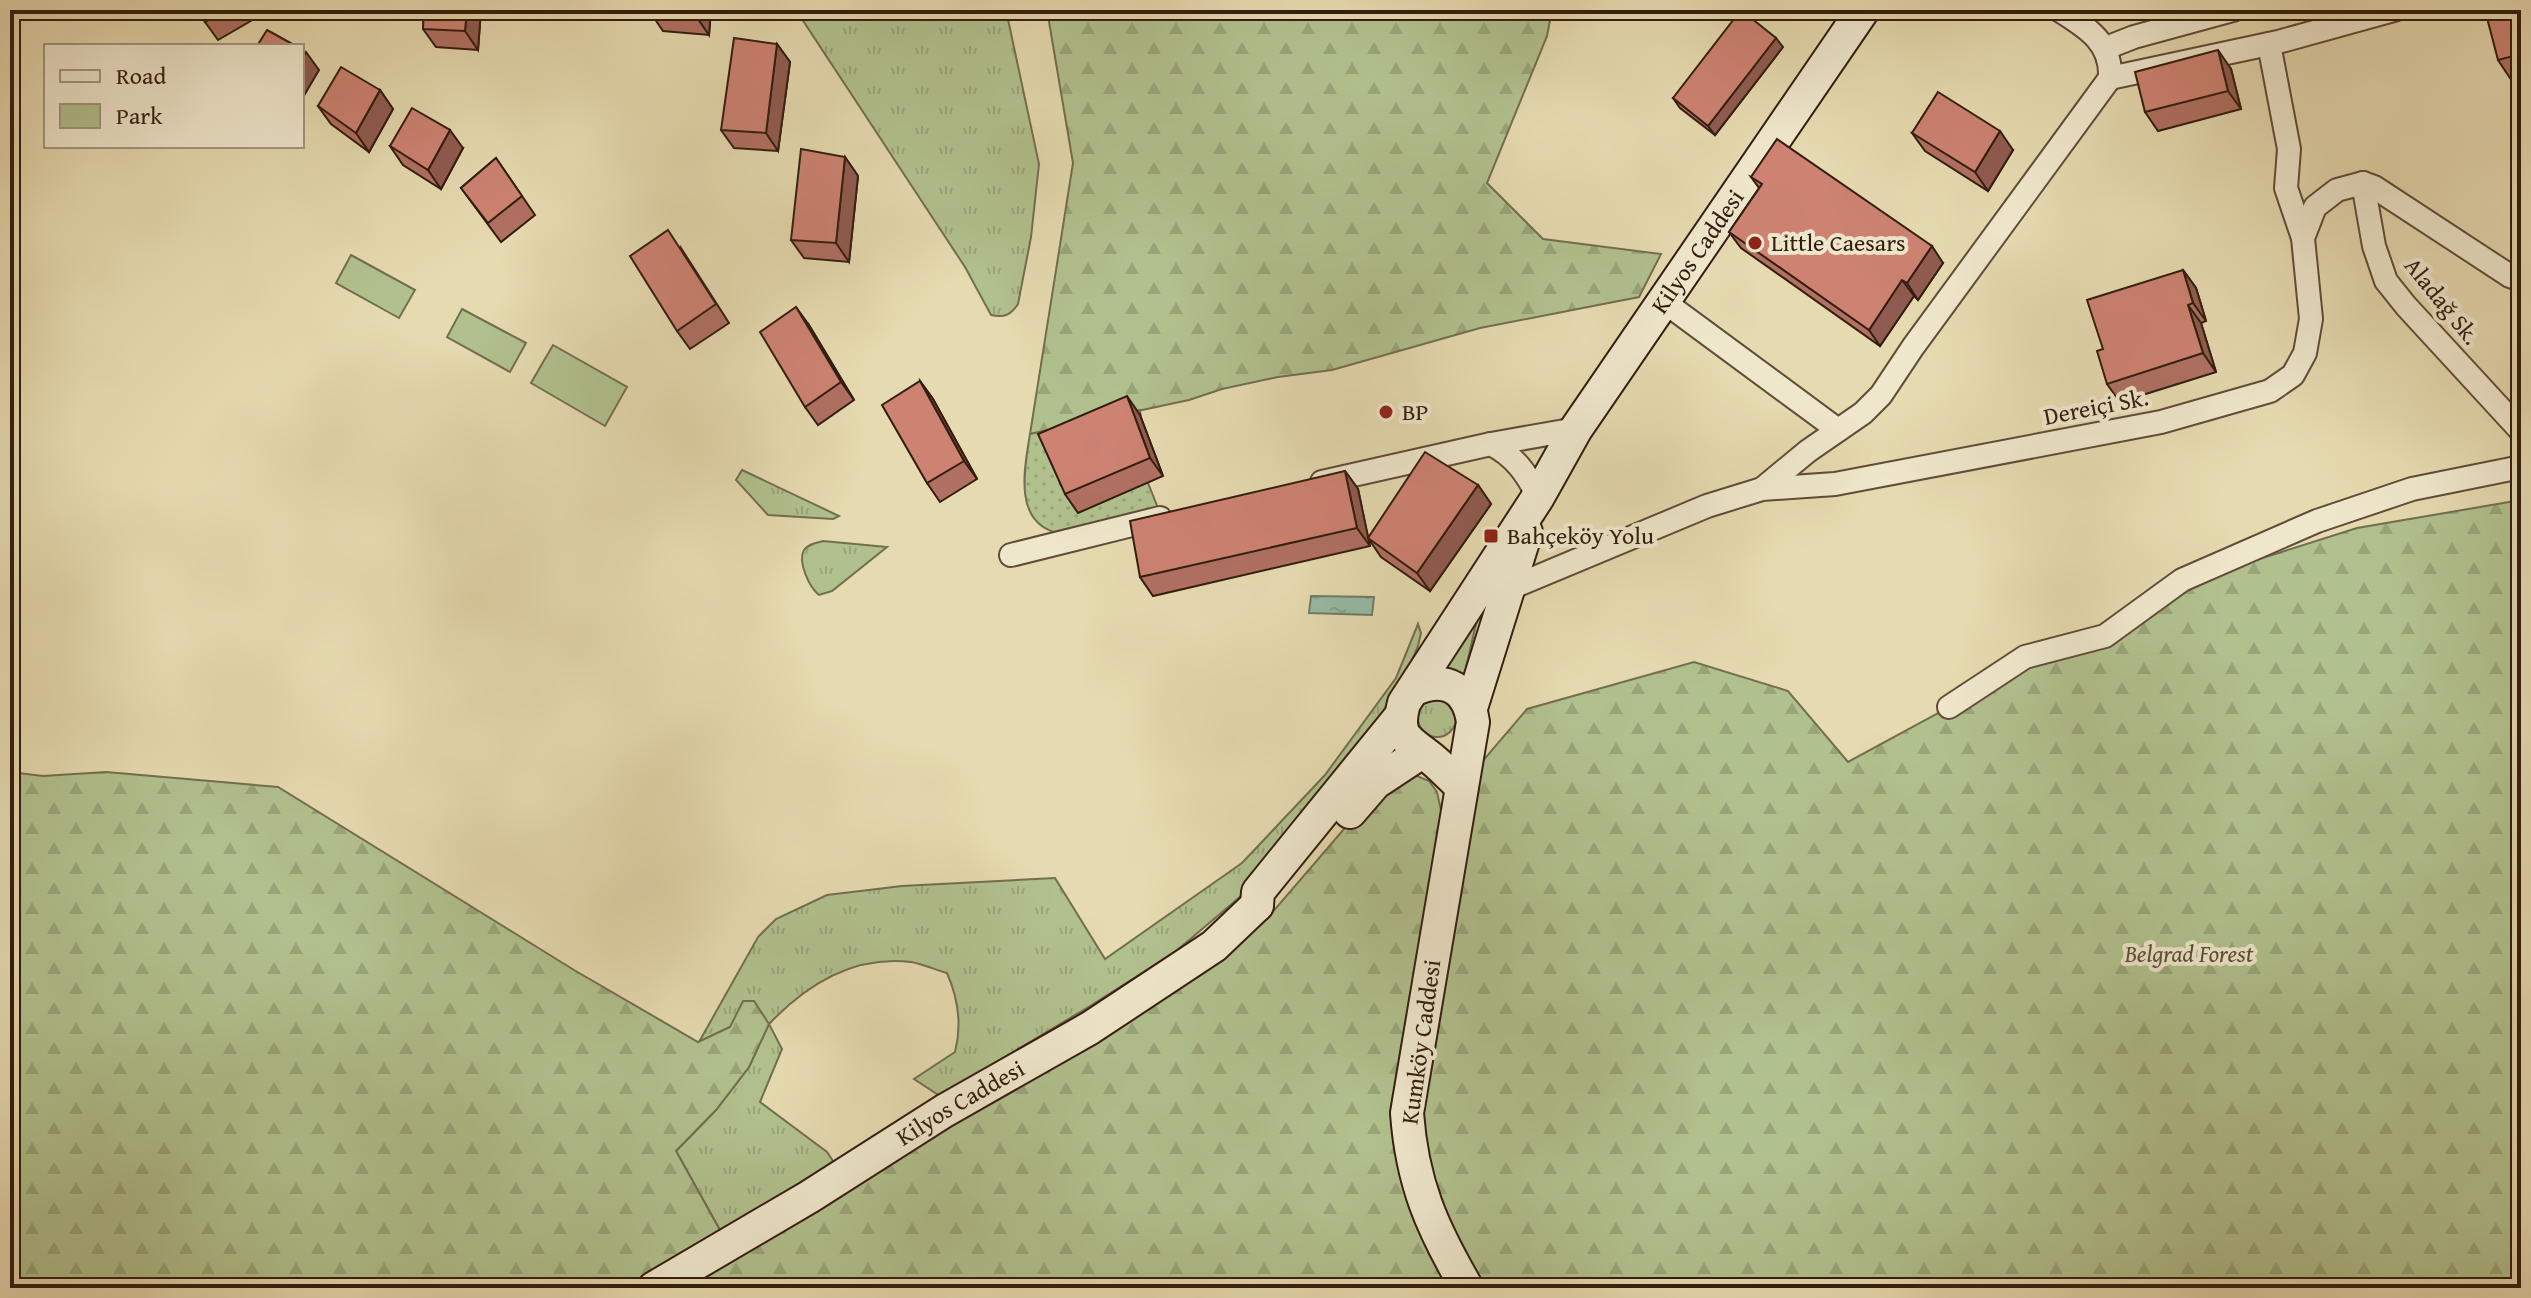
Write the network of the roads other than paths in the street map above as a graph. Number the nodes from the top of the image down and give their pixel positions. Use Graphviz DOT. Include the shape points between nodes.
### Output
graph roads {
  1 [pos="1863,10"];
  2 [pos="2059,10"];
  3 [pos="2233,10"];
  4 [pos="2394,10"];
  5 [pos="2269,44"];
  6 [pos="2106,48"];
  7 [pos="2110,78"];
  8 [pos="2363,183"];
  9 [pos="2303,238"];
  10 [pos="2517,276"];
  11 [pos="1663,301"];
  12 [pos="1576,429"];
  13 [pos="1838,430"];
  14 [pos="2521,431"];
  15 [pos="1491,444"];
  16 [pos="2521,467"];
  17 [pos="1293,488"];
  18 [pos="1762,489"];
  19 [pos="1538,497"];
  20 [pos="1188,512"];
  21 [pos="1011,555"];
  22 [pos="1508,589"];
  23 [pos="1415,689"];
  24 [pos="1949,707"];
  25 [pos="1400,717"];
  26 [pos="1470,722"];
  27 [pos="1425,754"];
  28 [pos="1461,786"];
  29 [pos="1257,905"];
  30 [pos="654,1288"];
  31 [pos="1467,1288"];
  1 -- 11 [label="street, Kilyos Caddesi"];
  2 -- 6 [label="street"];
  3 -- 6 [label="street"];
  4 -- 5 [label="street"];
  5 -- 7 [label="street"];
  5 -- 9 [label="street, Dereiçi Sk." via="2289,149 2286,188"];
  6 -- 7 [label="street"];
  7 -- 13 [label="street" via="1881,395"];
  8 -- 9 [label="street" via="2337,190 2315,207"];
  8 -- 10 [label="street"];
  8 -- 14 [label="street, Aladağ Sk." via="2386,281"];
  9 -- 18 [label="street, Dereiçi Sk." via="2311,319 2305,353 2293,375 2270,391 2146,425 1835,484"];
  11 -- 12 [label="street, Kilyos Caddesi"];
  11 -- 13 [label="street"];
  12 -- 15 [label="street"];
  12 -- 19 [label="street, Kilyos Caddesi"];
  13 -- 18 [label="street"];
  15 -- 17 [label="street"];
  15 -- 19 [label="street" via="1513,459"];
  16 -- 24 [label="street" via="2412,489 2317,521 2182,580 2105,636 2025,657"];
  18 -- 22 [label="street, Dereiçi Sk." via="1707,506"];
  19 -- 22 [label="street, Kumköy Caddesi"];
  19 -- 23 [label="street"];
  20 -- 21 [label="street"];
  22 -- 26 [label="street, Kumköy Caddesi"];
  23 -- 25 [label="street"];
  23 -- 26 [label="street" via="1438,683 1453,687 1465,697"];
  25 -- 27 [label="street" via="1410,744"];
  25 -- 29 [label="street" via="1258,892"];
  26 -- 27 [label="street" via="1458,748"];
  26 -- 28 [label="street, Kumköy Caddesi"];
  27 -- 28 [label="street"];
  27 -- 29 [label="street" via="1375,783 1270,904"];
  28 -- 31 [label="street, Kumköy Caddesi" via="1407,1113 1417,1181"];
  29 -- 30 [label="street, Kilyos Caddesi" via="1214,946 1090,1028"];
}
